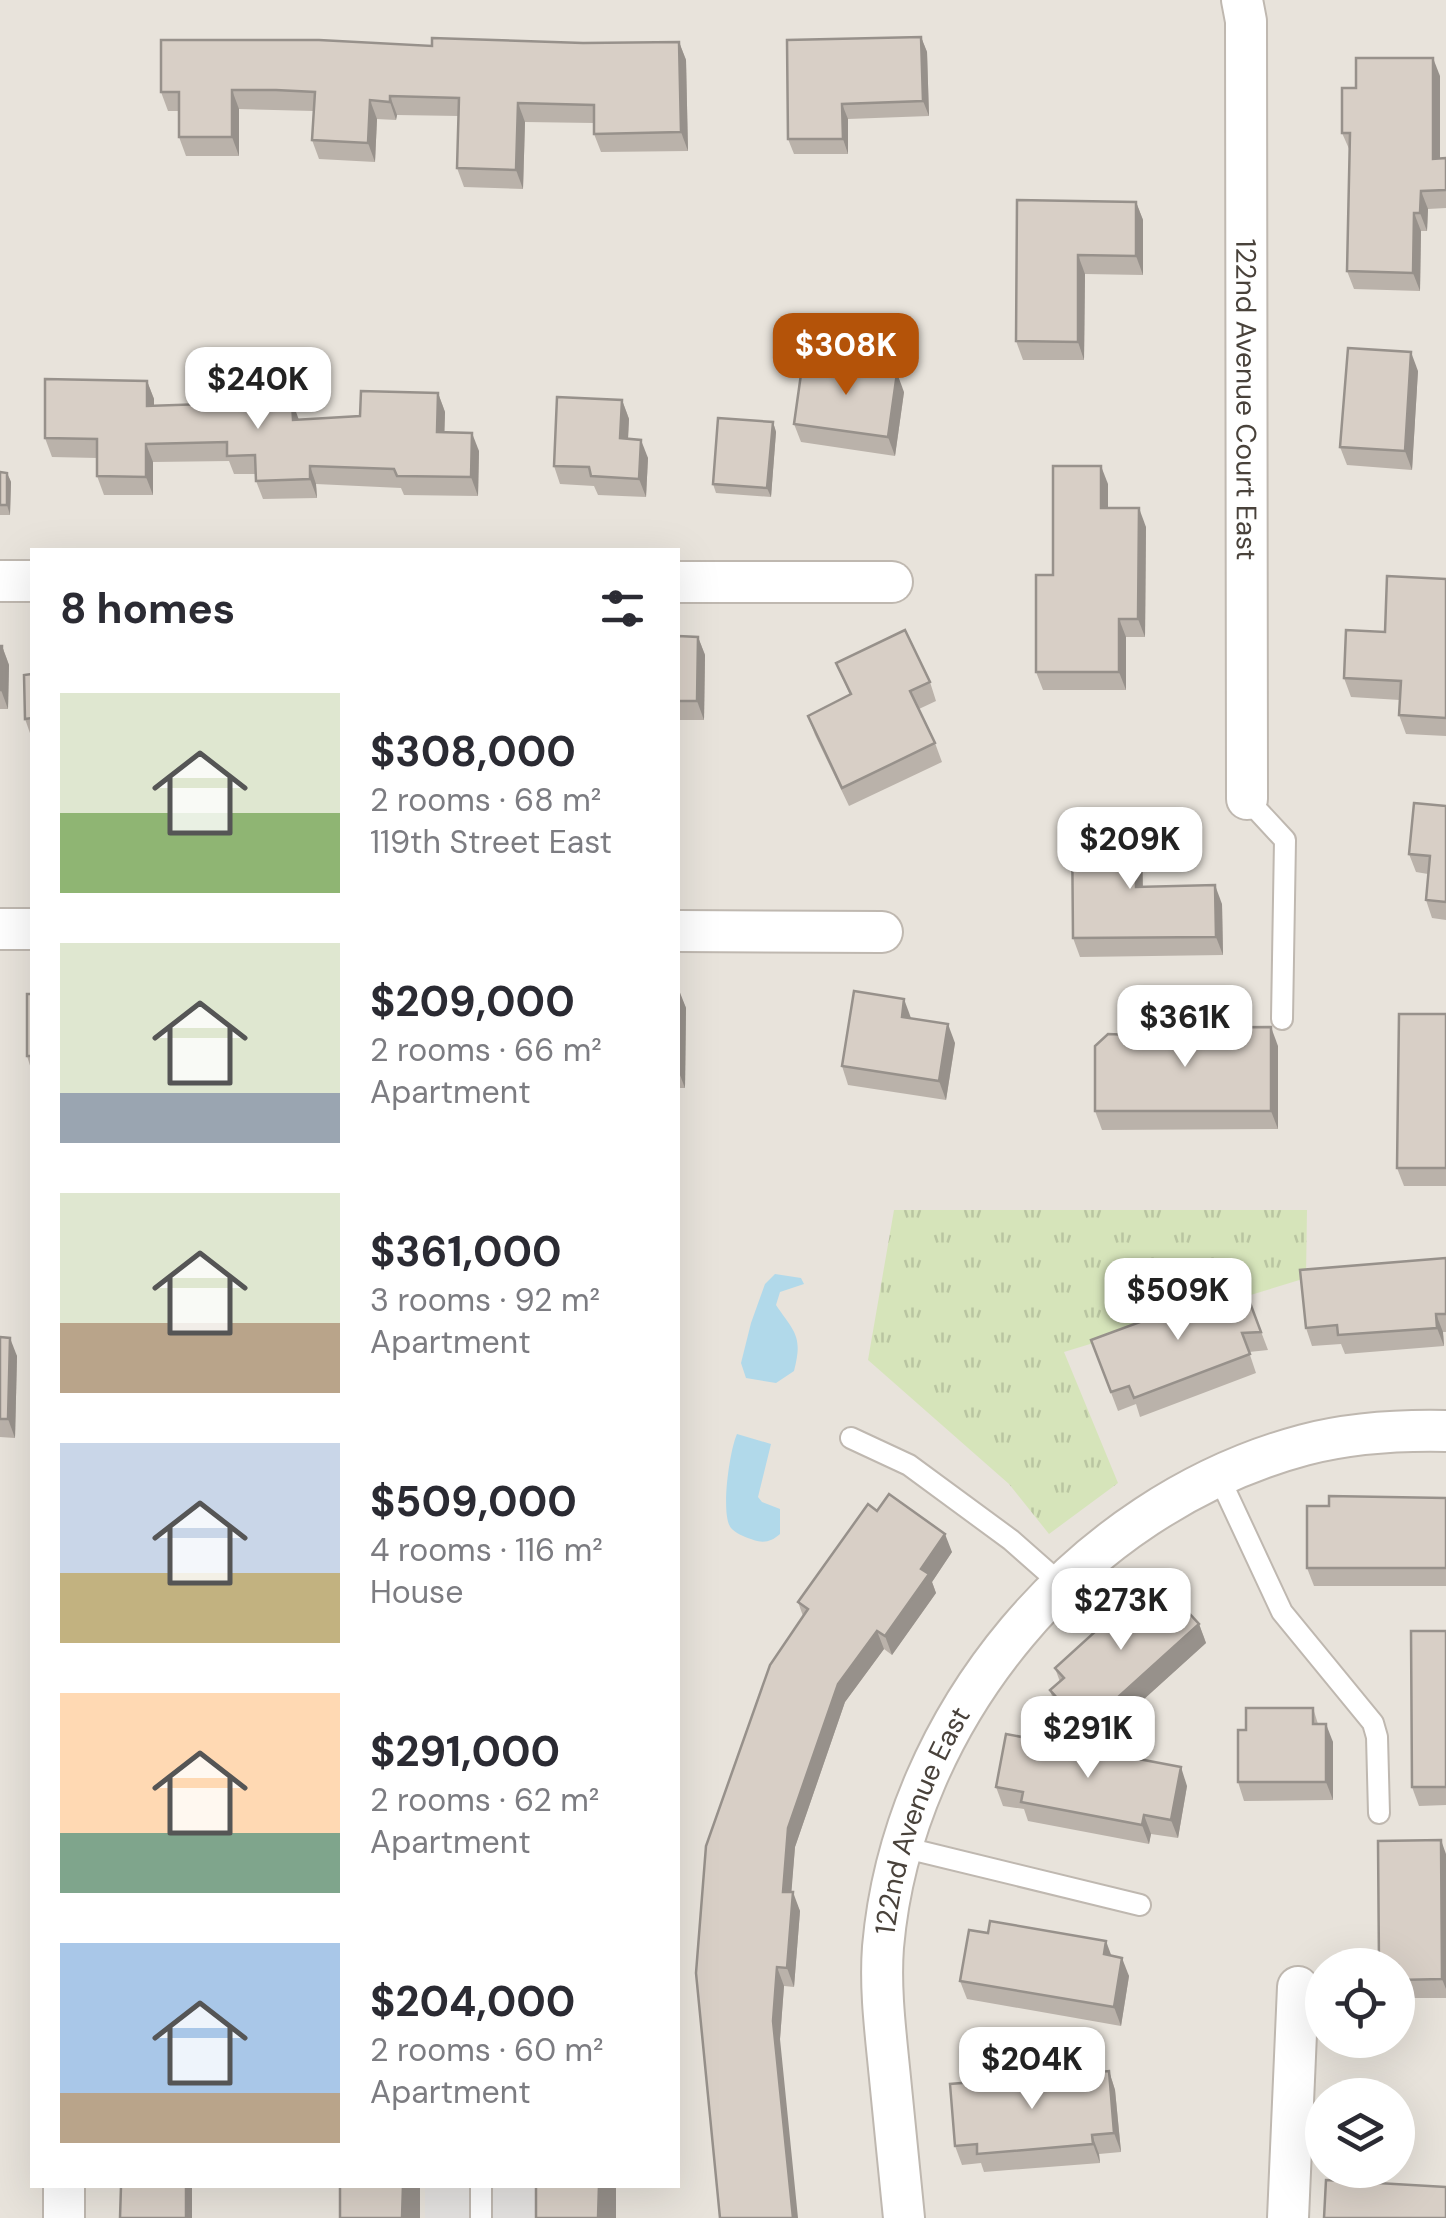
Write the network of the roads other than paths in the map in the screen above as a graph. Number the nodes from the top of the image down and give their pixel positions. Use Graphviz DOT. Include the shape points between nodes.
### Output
graph roads {
  1 [pos="1242,0"];
  2 [pos="0,581"];
  3 [pos="30,581"];
  4 [pos="680,582"];
  5 [pos="892,582"];
  6 [pos="1247,800"];
  7 [pos="0,929"];
  8 [pos="30,929"];
  9 [pos="680,931"];
  10 [pos="882,932"];
  11 [pos="1282,1019"];
  12 [pos="1446,1431"];
  13 [pos="851,1438"];
  14 [pos="1219,1477"];
  15 [pos="1062,1585"];
  16 [pos="1379,1813"];
  17 [pos="902,1848"];
  18 [pos="1140,1905"];
  19 [pos="1298,1987"];
  20 [pos="64,2188"];
  21 [pos="481,2188"];
  22 [pos="64,2218"];
  23 [pos="481,2218"];
  24 [pos="904,2218"];
  25 [pos="1288,2218"];
  1 -- 6 [label="street, 122nd Avenue Court East"];
  2 -- 3 [label="street"];
  4 -- 5 [label="street"];
  6 -- 11 [label="lane" via="1285,840"];
  7 -- 8 [label="street"];
  9 -- 10 [label="street"];
  12 -- 14 [label="street, 122nd Avenue East" via="1390,1430 1303,1445"];
  13 -- 15 [label="lane" via="909,1466"];
  14 -- 15 [label="street, 122nd Avenue East" via="1130,1526"];
  14 -- 16 [label="lane" via="1282,1612 1373,1723"];
  15 -- 17 [label="street, 122nd Avenue East" via="1016,1633 966,1704 932,1760"];
  17 -- 18 [label="lane"];
  17 -- 24 [label="street, 122nd Avenue East" via="883,1948 883,2009"];
  19 -- 25 [label="street"];
  20 -- 22 [label="street"];
  21 -- 23 [label="lane"];
}
